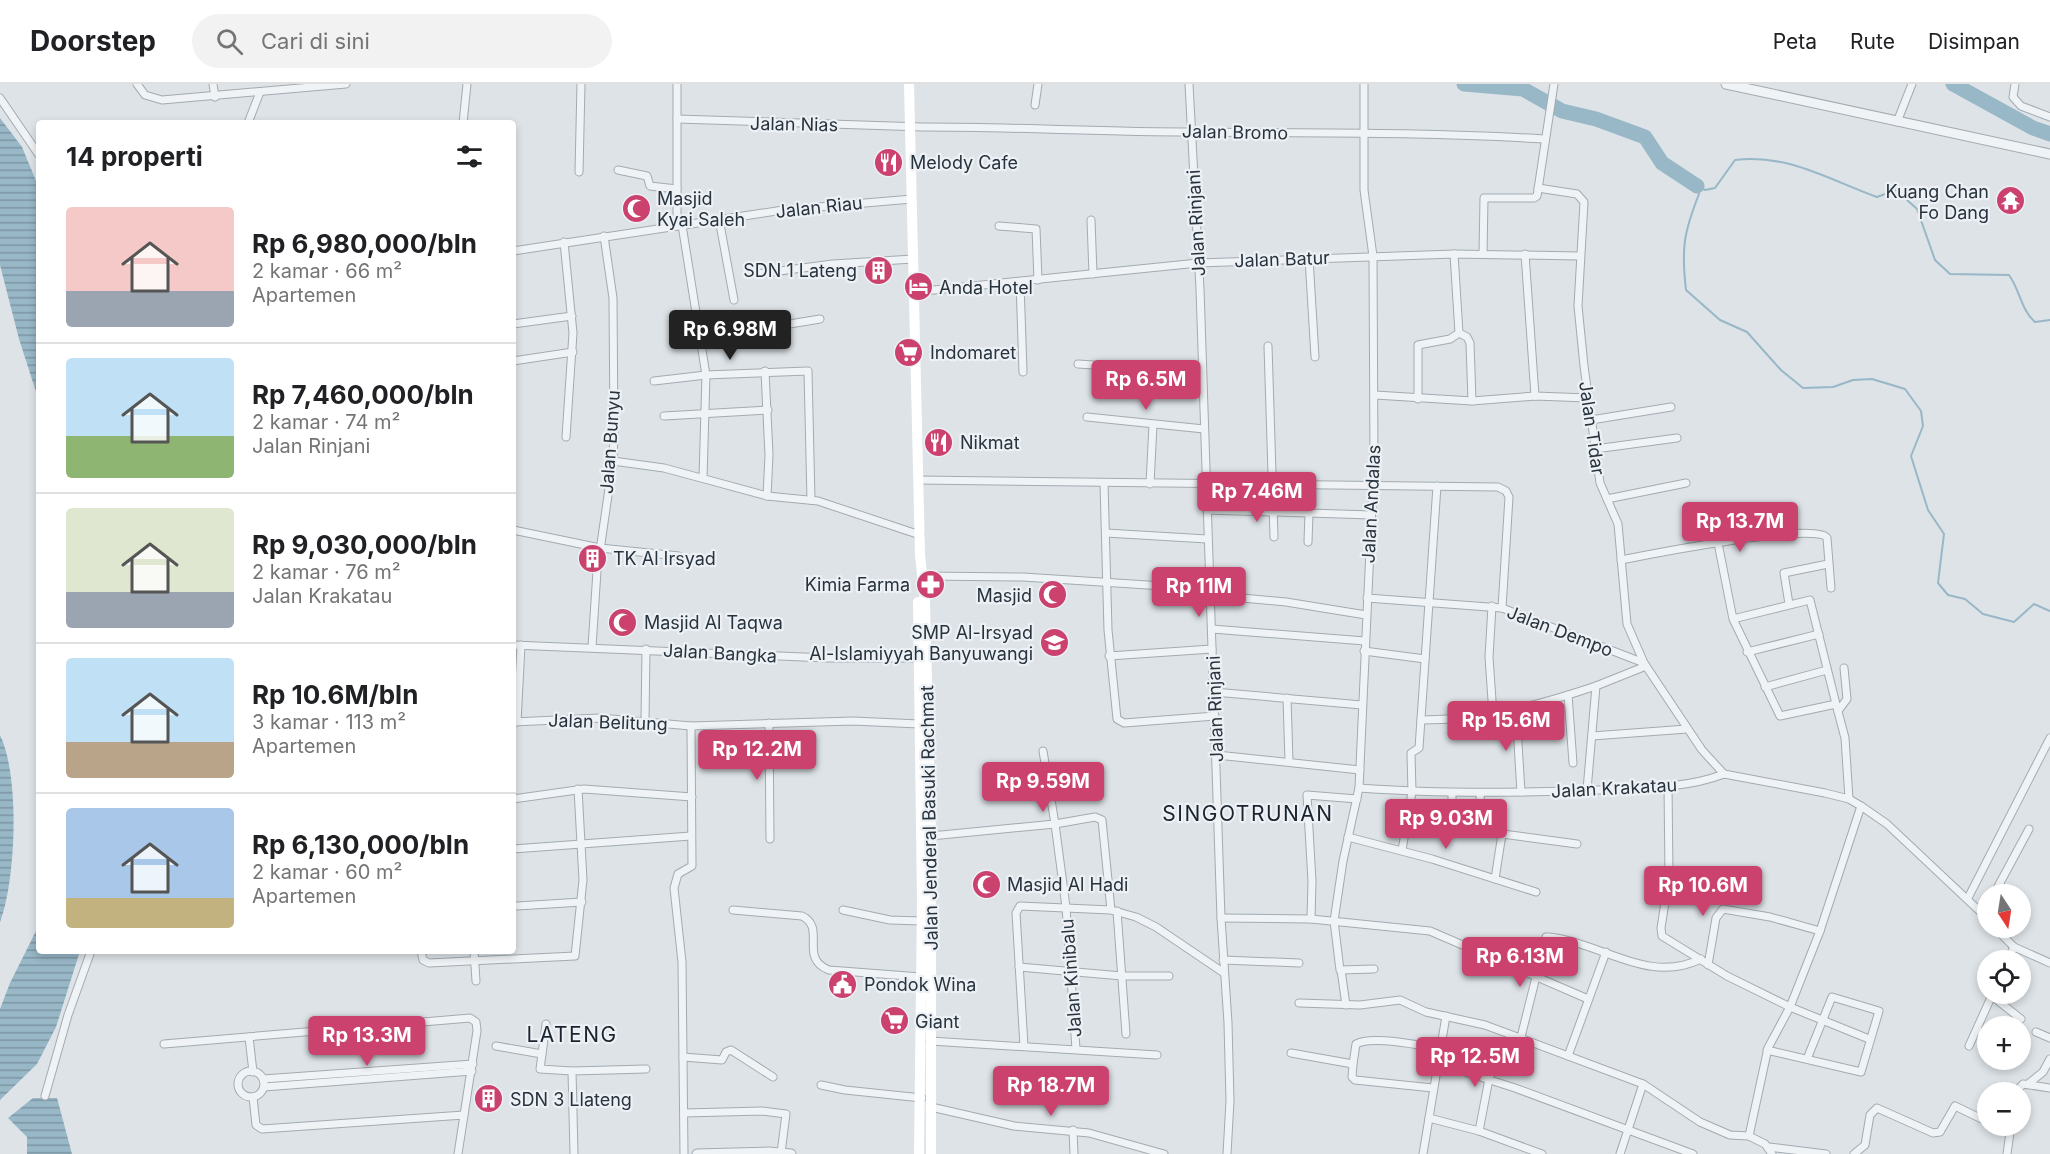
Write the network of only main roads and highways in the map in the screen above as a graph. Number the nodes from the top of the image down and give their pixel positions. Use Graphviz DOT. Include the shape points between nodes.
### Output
graph roads {
  1 [pos="909,84"];
  2 [pos="920,555"];
  3 [pos="923,658"];
  4 [pos="926,937"];
  5 [pos="919,1154"];
  6 [pos="931,1154"];
  1 -- 2 [label="main road, Jalan Jenderal Basuki Rachmat"];
  2 -- 3 [label="main road, Jalan Jenderal Basuki Rachmat" via="924,576"];
  2 -- 3 [label="main road, Jalan Jenderal Basuki Rachmat" via="917,571"];
  3 -- 4 [label="main road, Jalan Jenderal Basuki Rachmat" via="931,836"];
  3 -- 4 [label="main road, Jalan Jenderal Basuki Rachmat" via="919,724 922,921"];
  4 -- 5 [label="main road, Jalan Jenderal Basuki Rachmat" via="921,976"];
  4 -- 6 [label="main road, Jalan Jenderal Basuki Rachmat"];
}
